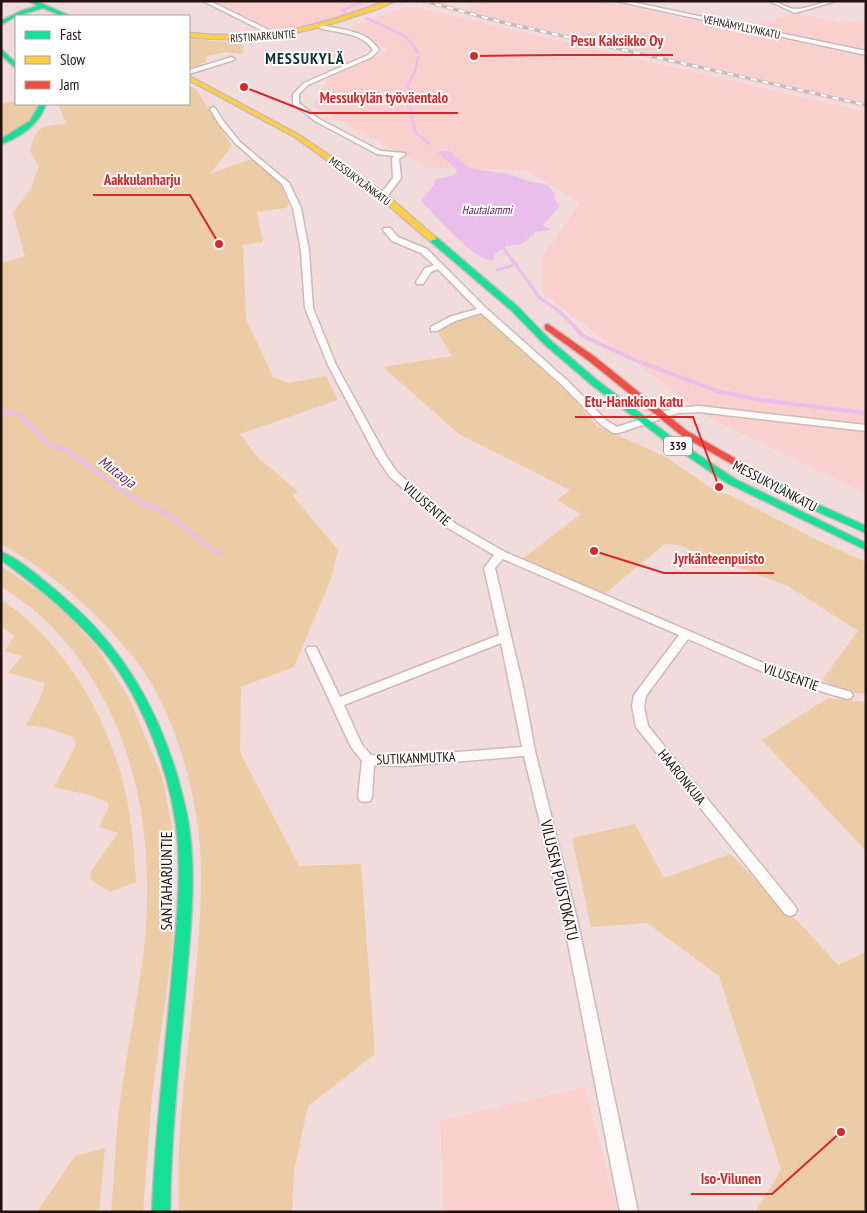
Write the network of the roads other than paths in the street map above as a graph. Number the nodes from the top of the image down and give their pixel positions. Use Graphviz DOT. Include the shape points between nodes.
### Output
graph roads {
  1 [pos="16,1"];
  2 [pos="205,1"];
  3 [pos="618,1"];
  4 [pos="655,1"];
  5 [pos="771,1"];
  6 [pos="834,1"];
  7 [pos="389,2"];
  8 [pos="630,4"];
  9 [pos="40,9"];
  10 [pos="23,15"];
  11 [pos="25,15"];
  12 [pos="63,15"];
  13 [pos="15,18"];
  14 [pos="15,20"];
  15 [pos="1,23"];
  16 [pos="321,27"];
  17 [pos="1,32"];
  18 [pos="190,36"];
  19 [pos="273,38"];
  20 [pos="1,52"];
  21 [pos="866,53"];
  22 [pos="232,59"];
  23 [pos="15,65"];
  24 [pos="190,72"];
  25 [pos="190,79"];
  26 [pos="43,105"];
  27 [pos="213,109"];
  28 [pos="1,142"];
  29 [pos="383,196"];
  30 [pos="387,230"];
  31 [pos="439,266"];
  32 [pos="420,282"];
  33 [pos="515,309"];
  34 [pos="483,310"];
  35 [pos="434,329"];
  36 [pos="661,415"];
  37 [pos="645,421"];
  38 [pos="866,428"];
  39 [pos="866,530"];
  40 [pos="866,547"];
  41 [pos="501,554"];
  42 [pos="1,556"];
  43 [pos="685,635"];
  44 [pos="504,637"];
  45 [pos="312,650"];
  46 [pos="847,695"];
  47 [pos="337,703"];
  48 [pos="529,751"];
  49 [pos="368,760"];
  50 [pos="365,797"];
  51 [pos="790,910"];
  52 [pos="162,1212"];
  53 [pos="629,1212"];
  1 -- 9 [label="main road"];
  2 -- 19 [label="street" via="271,33"];
  3 -- 8 [label="street, VEHNÄMYLLYNKATU"];
  4 -- 8 [label="street"];
  5 -- 6 [label="street" via="795,11"];
  7 -- 16 [label="main road, RISTINARKUNTIE"];
  8 -- 21 [label="street, VEHNÄMYLLYNKATU"];
  9 -- 10 [label="main road"];
  9 -- 11 [label="main road"];
  9 -- 12 [label="main road"];
  13 -- 15 [label="main road"];
  14 -- 17 [label="main road"];
  16 -- 19 [label="main road, RISTINARKUNTIE"];
  16 -- 29 [label="street" via="360,37 376,50 303,86 295,97 298,106 317,120 379,153 403,154 395,158 397,178"];
  18 -- 19 [label="main road, RISTINARKUNTIE"];
  20 -- 23 [label="main road"];
  22 -- 24 [label="street"];
  25 -- 29 [label="main road, MESSUKYLÄNKATU" via="297,136"];
  26 -- 28 [label="main road" via="34,122"];
  27 -- 41 [label="street, VILUSENTIE" via="238,143 285,183 297,208 304,242 309,308 332,365 381,456 393,474 452,526"];
  29 -- 33 [label="main road, MESSUKYLÄNKATU"];
  30 -- 31 [label="street" via="395,239 424,252"];
  31 -- 32 [label="street" via="428,270"];
  31 -- 34 [label="street"];
  33 -- 36 [label="main road, MESSUKYLÄNKATU / 339" via="529,313"];
  33 -- 37 [label="main road, MESSUKYLÄNKATU / 339" via="554,348"];
  34 -- 35 [label="street" via="452,319"];
  34 -- 37 [label="street" via="616,431"];
  36 -- 37 [label="street"];
  36 -- 38 [label="street" via="699,409"];
  36 -- 39 [label="main road, MESSUKYLÄNKATU / 339" via="724,458 811,505"];
  37 -- 40 [label="main road, MESSUKYLÄNKATU / 339" via="731,480"];
  41 -- 43 [label="street, VILUSENTIE"];
  41 -- 44 [label="street, VILUSEN PUISTOKATU" via="489,568"];
  42 -- 52 [label="main road, SANTAHARJUNTIE" via="63,600 108,646 146,705 171,770 184,838 184,896 181,964 166,1111"];
  43 -- 46 [label="street, VILUSENTIE" via="783,676"];
  43 -- 51 [label="street, HAARONKUJA" via="640,695 638,706 642,727"];
  44 -- 47 [label="street"];
  44 -- 48 [label="street, VILUSEN PUISTOKATU"];
  45 -- 47 [label="street, SUTIKANMUTKA"];
  47 -- 49 [label="street, SUTIKANMUTKA" via="357,747"];
  48 -- 49 [label="street, SUTIKANMUTKA" via="404,761"];
  48 -- 53 [label="street, VILUSEN PUISTOKATU" via="571,924"];
  49 -- 50 [label="street"];
}
